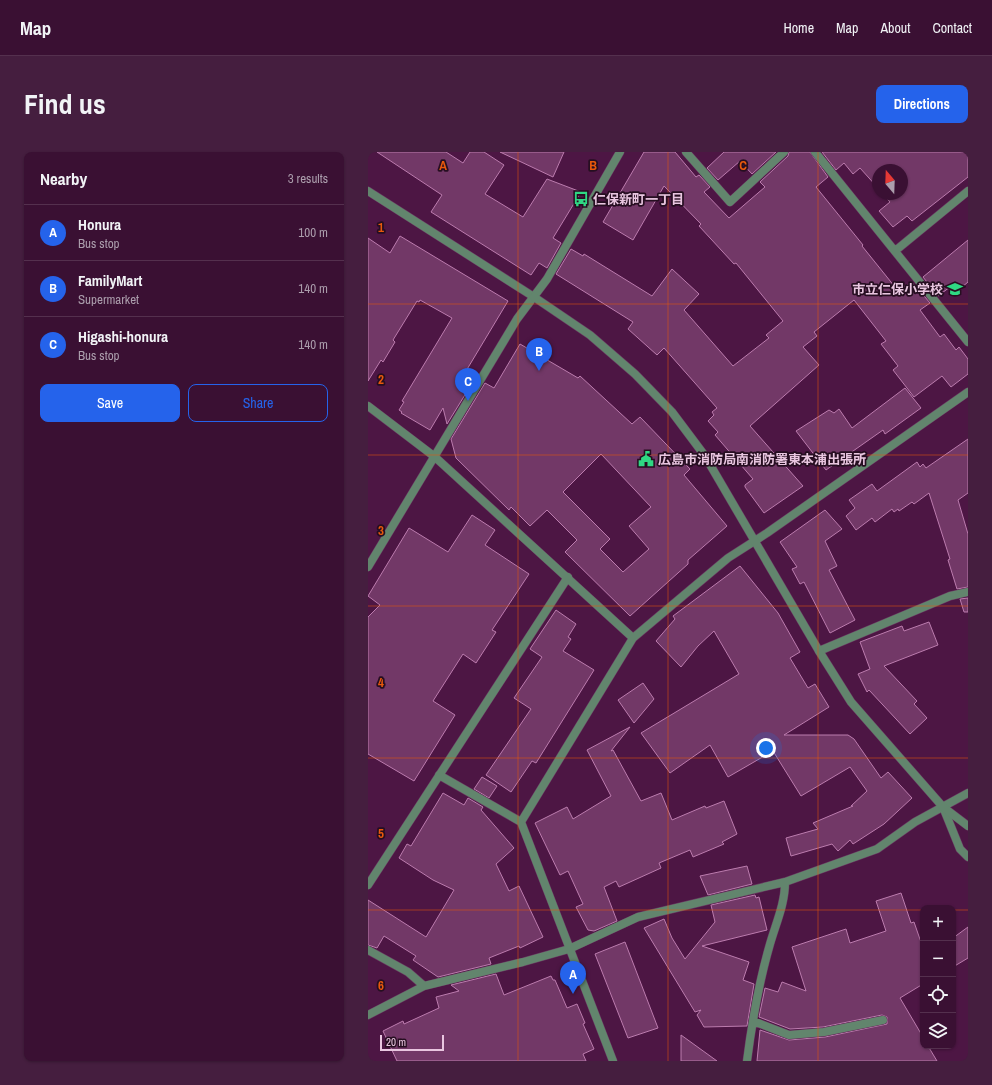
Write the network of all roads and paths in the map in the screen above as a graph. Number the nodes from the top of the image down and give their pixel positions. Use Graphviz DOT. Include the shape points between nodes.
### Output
graph roads {
  1 [pos="620,152"];
  2 [pos="686,152"];
  3 [pos="784,152"];
  4 [pos="815,152"];
  5 [pos="368,191"];
  6 [pos="968,191"];
  7 [pos="895,251"];
  8 [pos="534,297"];
  9 [pos="968,342"];
  10 [pos="968,392"];
  11 [pos="368,406"];
  12 [pos="435,457"];
  13 [pos="755,539"];
  14 [pos="368,567"];
  15 [pos="568,577"];
  16 [pos="968,592"];
  17 [pos="633,638"];
  18 [pos="819,651"];
  19 [pos="439,775"];
  20 [pos="968,793"];
  21 [pos="943,807"];
  22 [pos="521,822"];
  23 [pos="968,826"];
  24 [pos="968,858"];
  25 [pos="785,882"];
  26 [pos="368,885"];
  27 [pos="569,949"];
  28 [pos="368,950"];
  29 [pos="424,986"];
  30 [pos="368,1015"];
  31 [pos="883,1020"];
  32 [pos="752,1021"];
  33 [pos="612,1060"];
  34 [pos="748,1061"];
  1 -- 8 [label="street"];
  2 -- 3 [label="street" via="730,202"];
  4 -- 7 [label="street"];
  5 -- 8 [label="street"];
  6 -- 7 [label="street"];
  7 -- 9 [label="street"];
  8 -- 12 [label="street" via="517,319"];
  8 -- 13 [label="street" via="590,335 635,374 672,412 705,456"];
  10 -- 13 [label="street"];
  11 -- 12 [label="street"];
  12 -- 14 [label="street"];
  12 -- 15 [label="street"];
  13 -- 17 [label="street" via="728,558"];
  13 -- 18 [label="street"];
  15 -- 17 [label="street"];
  15 -- 19 [label="street"];
  16 -- 18 [label="street" via="950,596"];
  17 -- 22 [label="street"];
  18 -- 21 [label="street" via="852,702"];
  19 -- 22 [label="street"];
  19 -- 26 [label="street"];
  20 -- 21 [label="street"];
  21 -- 23 [label="street"];
  21 -- 24 [label="street" via="960,849"];
  21 -- 25 [label="street" via="915,822 877,849"];
  22 -- 27 [label="street"];
  25 -- 27 [label="street" via="638,917"];
  25 -- 32 [label="street" via="785,899 770,944"];
  27 -- 29 [label="street"];
  27 -- 33 [label="street"];
  28 -- 29 [label="street" via="408,972"];
  29 -- 30 [label="street"];
  31 -- 32 [label="street" via="824,1032 788,1035"];
  32 -- 34 [label="street"];
}
